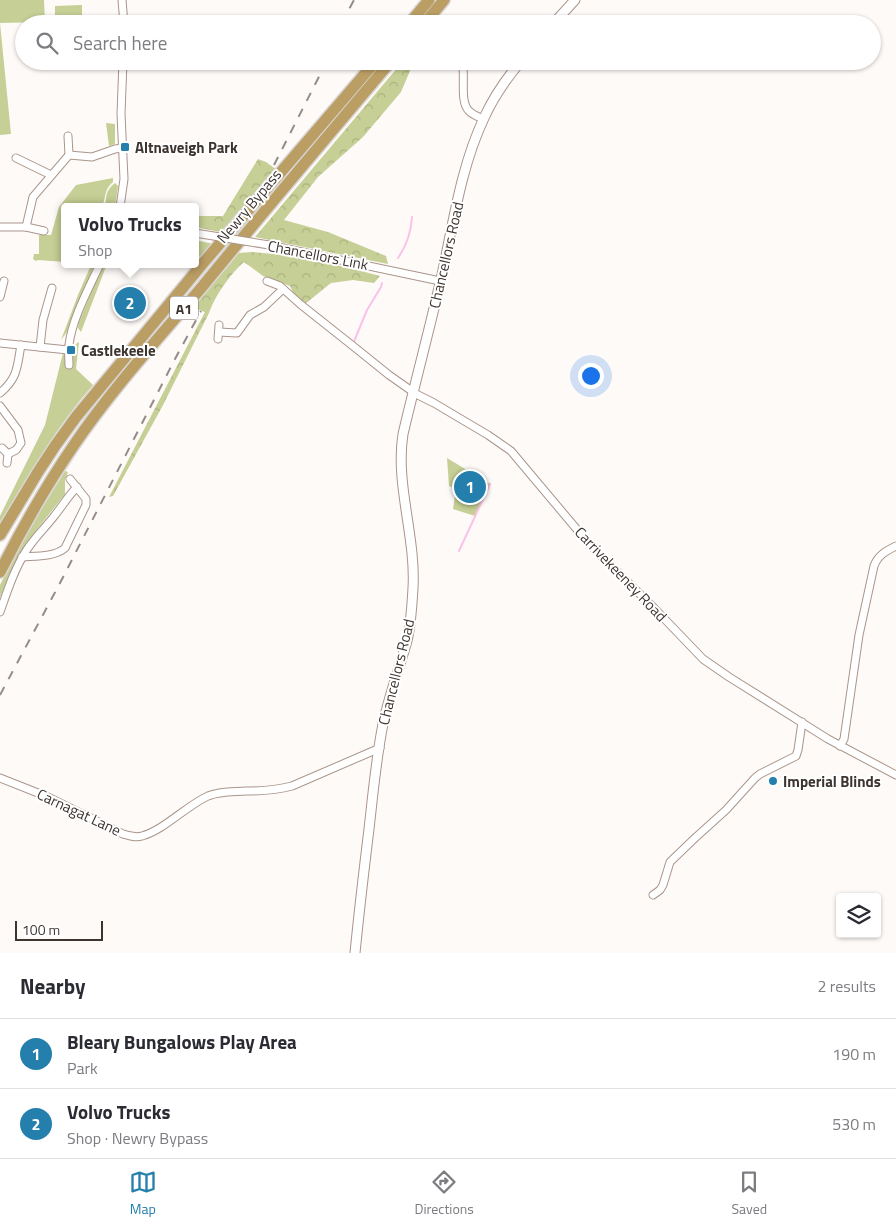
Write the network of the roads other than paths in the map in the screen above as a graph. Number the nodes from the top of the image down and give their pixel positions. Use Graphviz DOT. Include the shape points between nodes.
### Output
graph roads {
  1 [pos="122,0"];
  2 [pos="429,0"];
  3 [pos="444,0"];
  4 [pos="575,0"];
  5 [pos="123,15"];
  6 [pos="416,15"];
  7 [pos="432,15"];
  8 [pos="561,15"];
  9 [pos="122,70"];
  10 [pos="368,70"];
  11 [pos="384,70"];
  12 [pos="464,70"];
  13 [pos="514,70"];
  14 [pos="483,119"];
  15 [pos="68,136"];
  16 [pos="123,148"];
  17 [pos="70,155"];
  18 [pos="16,158"];
  19 [pos="51,175"];
  20 [pos="121,203"];
  21 [pos="0,227"];
  22 [pos="26,227"];
  23 [pos="44,230"];
  24 [pos="199,234"];
  25 [pos="98,268"];
  26 [pos="4,281"];
  27 [pos="267,281"];
  28 [pos="440,281"];
  29 [pos="52,288"];
  30 [pos="283,289"];
  31 [pos="0,297"];
  32 [pos="219,332"];
  33 [pos="0,343"];
  34 [pos="20,345"];
  35 [pos="40,347"];
  36 [pos="68,350"];
  37 [pos="69,365"];
  38 [pos="413,392"];
  39 [pos="0,394"];
  40 [pos="0,406"];
  41 [pos="2,448"];
  42 [pos="8,454"];
  43 [pos="7,463"];
  44 [pos="70,479"];
  45 [pos="77,487"];
  46 [pos="0,536"];
  47 [pos="896,546"];
  48 [pos="22,557"];
  49 [pos="0,572"];
  50 [pos="0,612"];
  51 [pos="802,722"];
  52 [pos="840,746"];
  53 [pos="380,748"];
  54 [pos="896,775"];
  55 [pos="0,778"];
  56 [pos="653,895"];
  57 [pos="355,953"];
  1 -- 5 [label="street"];
  2 -- 6 [label="highway"];
  3 -- 7 [label="highway"];
  4 -- 8 [label="street"];
  9 -- 16 [label="street"];
  10 -- 46 [label="highway, Newry Bypass / A1" via="76,418 38,472"];
  11 -- 49 [label="highway, Newry Bypass / A1" via="114,391 50,481"];
  12 -- 14 [label="street" via="465,106"];
  13 -- 14 [label="street, Chancellors Road"];
  14 -- 28 [label="street, Chancellors Road" via="464,175"];
  15 -- 17 [label="street"];
  16 -- 17 [label="street" via="92,157"];
  16 -- 20 [label="street"];
  17 -- 19 [label="street"];
  18 -- 19 [label="street"];
  19 -- 22 [label="street" via="33,196"];
  21 -- 22 [label="street"];
  22 -- 23 [label="street"];
  24 -- 28 [label="street, Chancellors Link, bridge"];
  25 -- 36 [label="street" via="81,306"];
  26 -- 31 [label="street"];
  27 -- 30 [label="street"];
  28 -- 38 [label="street, Chancellors Road"];
  29 -- 35 [label="street"];
  30 -- 32 [label="street" via="264,308 250,315 237,333"];
  30 -- 38 [label="street"];
  33 -- 34 [label="street"];
  34 -- 35 [label="street"];
  34 -- 39 [label="street" via="14,378"];
  35 -- 36 [label="street"];
  36 -- 37 [label="street"];
  38 -- 51 [label="street, Carrivekeeney Road" via="511,451 590,545 703,658"];
  38 -- 53 [label="street, Chancellors Road" via="401,454 413,567 410,625 386,708"];
  40 -- 42 [label="street" via="20,437 16,450"];
  41 -- 42 [label="street"];
  42 -- 43 [label="street"];
  44 -- 45 [label="street"];
  45 -- 48 [label="street"];
  45 -- 48 [label="street" via="86,504 65,548 54,554"];
  47 -- 52 [label="street" via="882,554 874,566 859,635 844,739"];
  48 -- 50 [label="street"];
  51 -- 52 [label="street, Carrivekeeney Road"];
  51 -- 56 [label="street" via="796,756 755,778 670,862 663,885"];
  52 -- 54 [label="street, Carrivekeeney Road"];
  53 -- 55 [label="street, Carnagat Lane" via="292,786 208,796 141,837 123,834 48,797"];
  53 -- 57 [label="street, Chancellors Road"];
}
